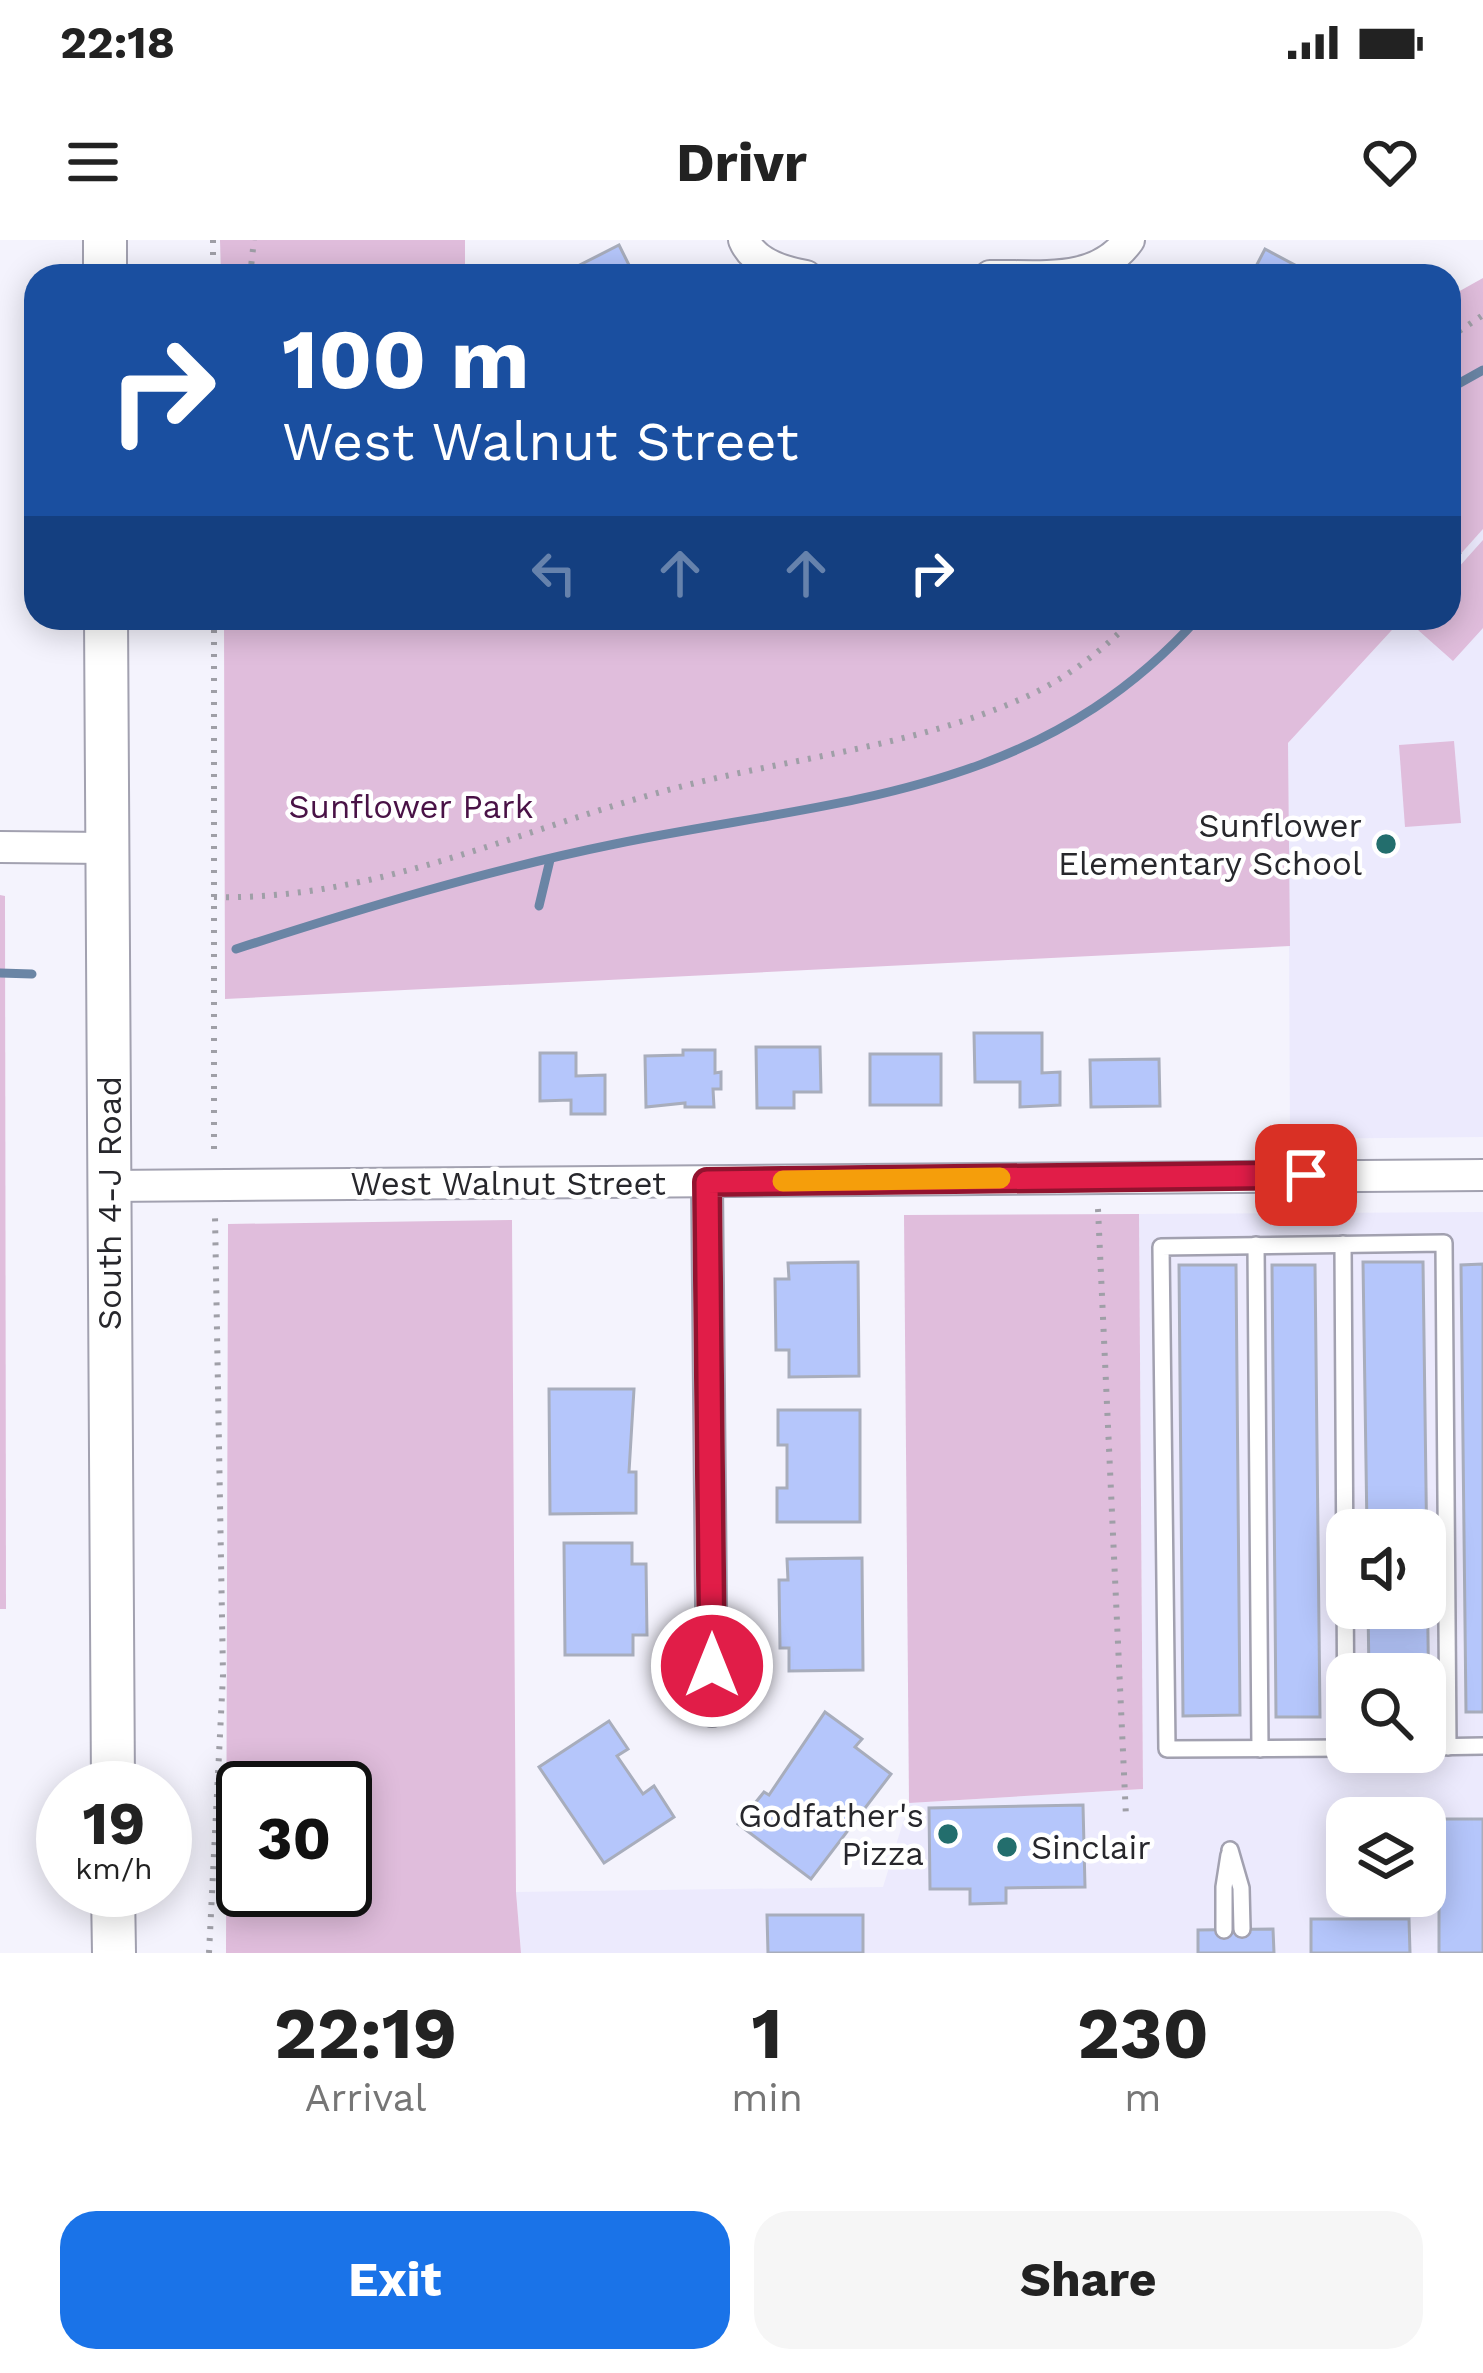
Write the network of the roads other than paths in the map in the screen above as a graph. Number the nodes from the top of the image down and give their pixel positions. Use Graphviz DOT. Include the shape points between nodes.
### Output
graph roads {
  1 [pos="745,240"];
  2 [pos="1129,240"];
  3 [pos="768,264"];
  4 [pos="1106,264"];
  5 [pos="106,630"];
  6 [pos="0,847"];
  7 [pos="107,848"];
  8 [pos="1483,1175"];
  9 [pos="707,1182"];
  10 [pos="109,1186"];
  11 [pos="1343,1244"];
  12 [pos="1256,1245"];
  13 [pos="1346,1653"];
  14 [pos="712,1711"];
  15 [pos="1483,1746"];
  16 [pos="1448,1747"];
  17 [pos="1326,1748"];
  18 [pos="1260,1749"];
  19 [pos="113,1761"];
  20 [pos="113,1917"];
  21 [pos="1242,1929"];
  22 [pos="1224,1930"];
  23 [pos="114,1953"];
  1 -- 3 [label="street"];
  2 -- 4 [label="street"];
  5 -- 7 [label="main road, South 4-J Road"];
  6 -- 7 [label="street"];
  7 -- 10 [label="main road, South 4-J Road"];
  8 -- 9 [label="street, West Walnut Street"];
  9 -- 10 [label="street, West Walnut Street"];
  9 -- 14 [label="street"];
  10 -- 19 [label="main road, South 4-J Road"];
  11 -- 12 [label="lane"];
  11 -- 13 [label="lane"];
  11 -- 16 [label="lane" via="1444,1243"];
  12 -- 18 [label="lane"];
  12 -- 18 [label="lane" via="1161,1246 1167,1749"];
  15 -- 16 [label="lane"];
  17 -- 18 [label="lane"];
  20 -- 23 [label="main road"];
  21 -- 22 [label="lane" via="1230,1850"];
}
